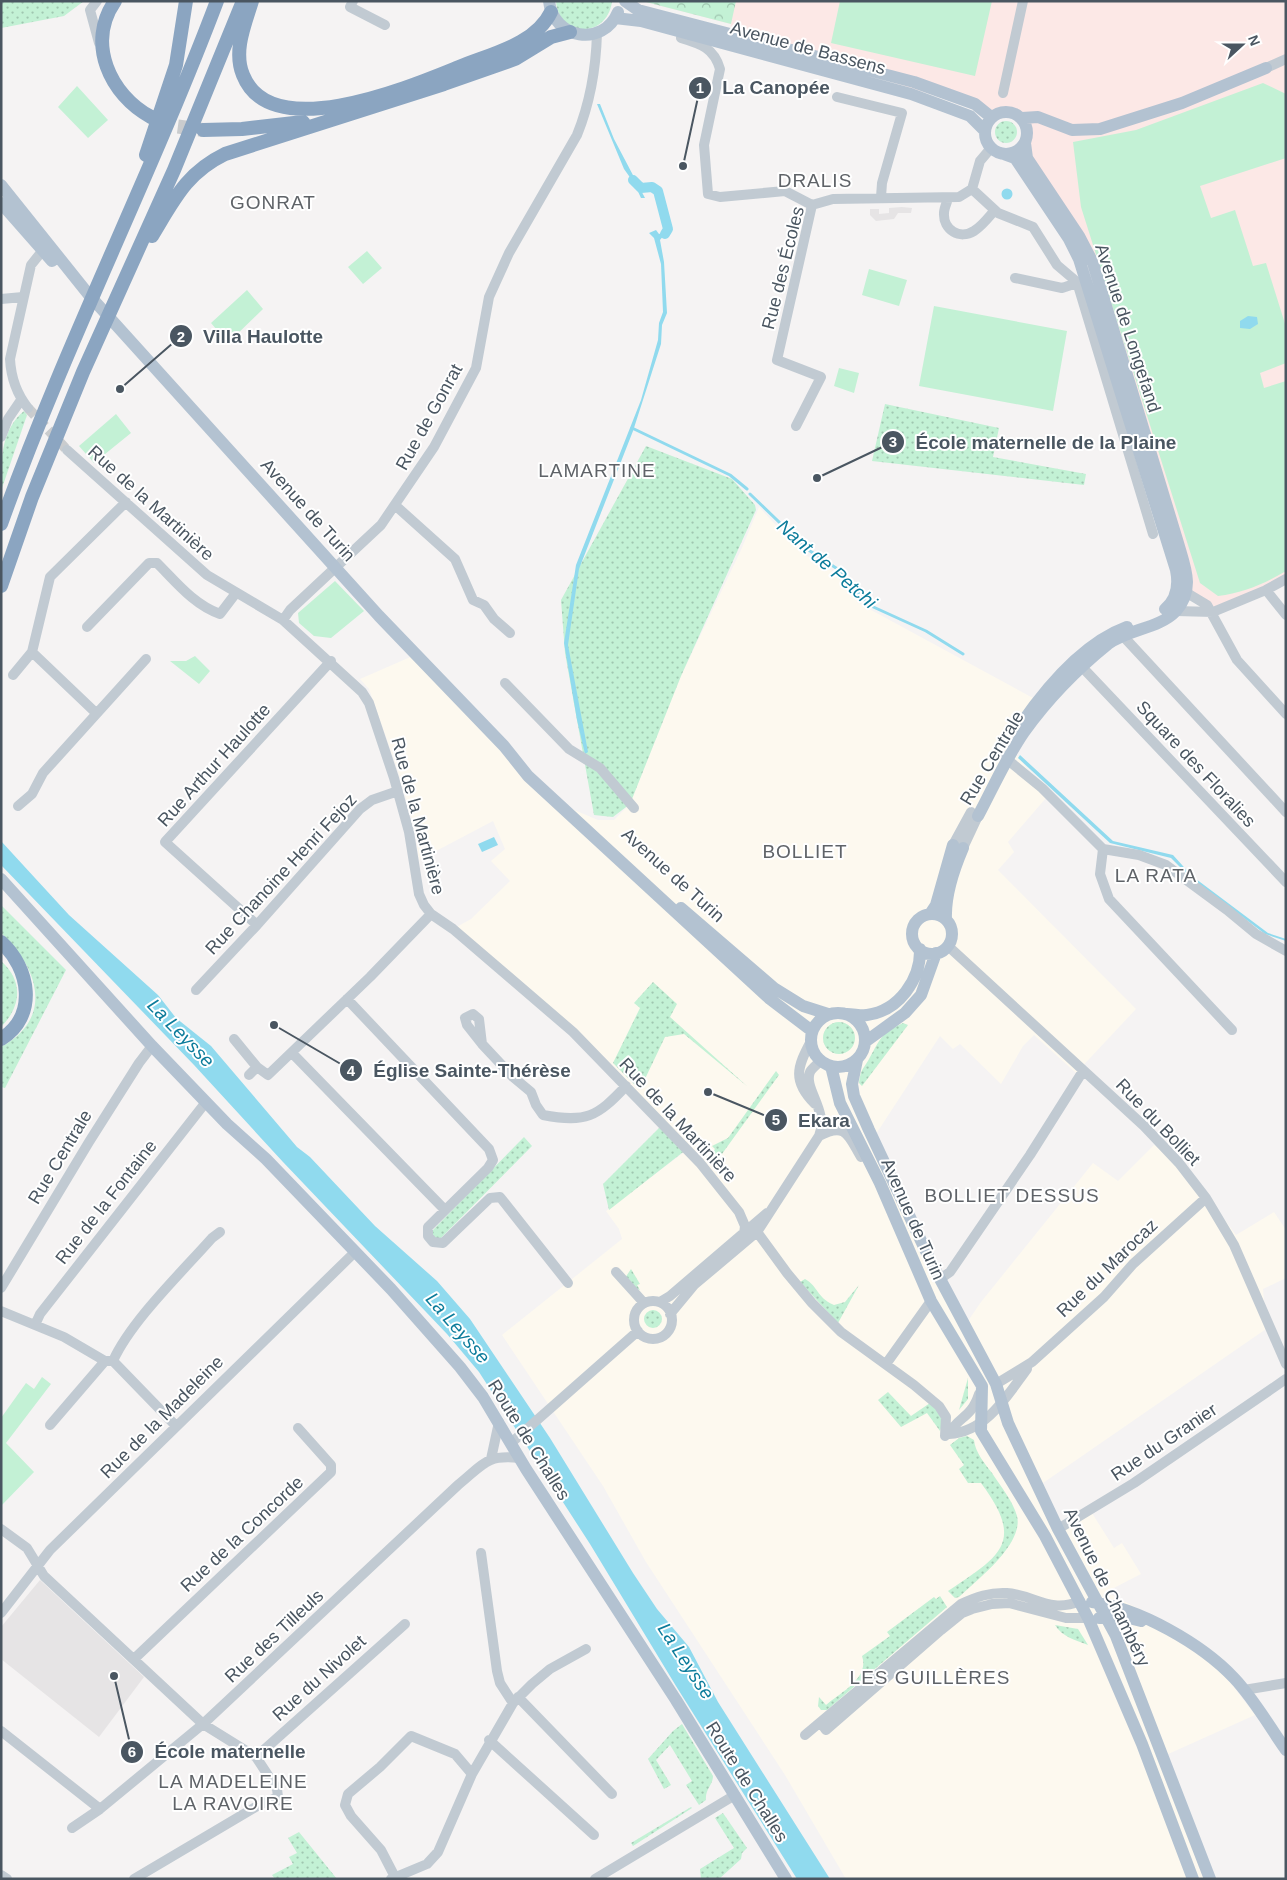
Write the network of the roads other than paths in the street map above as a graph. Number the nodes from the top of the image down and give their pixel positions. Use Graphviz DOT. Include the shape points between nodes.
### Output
graph roads {
  1 [pos="97,1"];
  2 [pos="115,1"];
  3 [pos="186,1"];
  4 [pos="217,1"];
  5 [pos="243,1"];
  6 [pos="252,1"];
  7 [pos="352,1"];
  8 [pos="620,1"];
  9 [pos="625,1"];
  10 [pos="1022,1"];
  11 [pos="550,7"];
  12 [pos="615,18"];
  13 [pos="385,25"];
  14 [pos="654,25"];
  15 [pos="570,32"];
  16 [pos="592,34"];
  17 [pos="103,58"];
  18 [pos="1286,59"];
  19 [pos="1266,68"];
  20 [pos="1003,93"];
  21 [pos="837,97"];
  22 [pos="150,117"];
  23 [pos="338,117"];
  24 [pos="991,117"];
  25 [pos="1022,118"];
  26 [pos="1048,122"];
  27 [pos="203,130"];
  28 [pos="984,130"];
  29 [pos="1026,138"];
  30 [pos="991,148"];
  31 [pos="1004,154"];
  32 [pos="1,185"];
  33 [pos="972,189"];
  34 [pos="882,197"];
  35 [pos="948,198"];
  36 [pos="1,204"];
  37 [pos="812,205"];
  38 [pos="994,211"];
  39 [pos="45,248"];
  40 [pos="112,253"];
  41 [pos="1015,278"];
  42 [pos="1077,283"];
  43 [pos="23,297"];
  44 [pos="1,299"];
  45 [pos="114,299"];
  46 [pos="796,426"];
  47 [pos="1,436"];
  48 [pos="67,450"];
  49 [pos="126,502"];
  50 [pos="396,506"];
  51 [pos="1,524"];
  52 [pos="1153,534"];
  53 [pos="336,567"];
  54 [pos="1286,579"];
  55 [pos="1,586"];
  56 [pos="1266,590"];
  57 [pos="236,593"];
  58 [pos="1178,600"];
  59 [pos="1213,612"];
  60 [pos="1286,615"];
  61 [pos="283,620"];
  62 [pos="87,627"];
  63 [pos="510,633"];
  64 [pos="1123,636"];
  65 [pos="32,652"];
  66 [pos="146,659"];
  67 [pos="331,661"];
  68 [pos="1083,668"];
  69 [pos="13,675"];
  70 [pos="505,683"];
  71 [pos="96,713"];
  72 [pos="1286,714"];
  73 [pos="504,746"];
  74 [pos="1006,758"];
  75 [pos="398,791"];
  76 [pos="18,806"];
  77 [pos="634,808"];
  78 [pos="1286,812"];
  79 [pos="974,814"];
  80 [pos="591,835"];
  81 [pos="958,846"];
  82 [pos="618,849"];
  83 [pos="1103,849"];
  84 [pos="1,878"];
  85 [pos="1286,882"];
  86 [pos="1,892"];
  87 [pos="431,914"];
  88 [pos="930,914"];
  89 [pos="946,919"];
  90 [pos="257,925"];
  91 [pos="1,942"];
  92 [pos="948,946"];
  93 [pos="920,949"];
  94 [pos="1286,951"];
  95 [pos="936,953"];
  96 [pos="1,955"];
  97 [pos="76,961"];
  98 [pos="19,969"];
  99 [pos="196,990"];
  100 [pos="347,999"];
  101 [pos="828,1014"];
  102 [pos="847,1014"];
  103 [pos="1232,1030"];
  104 [pos="812,1036"];
  105 [pos="1,1038"];
  106 [pos="234,1039"];
  107 [pos="865,1042"];
  108 [pos="482,1044"];
  109 [pos="152,1046"];
  110 [pos="292,1053"];
  111 [pos="856,1060"];
  112 [pos="826,1063"];
  113 [pos="1083,1071"];
  114 [pos="626,1086"];
  115 [pos="206,1102"];
  116 [pos="818,1106"];
  117 [pos="818,1136"];
  118 [pos="880,1183"];
  119 [pos="1206,1198"];
  120 [pos="772,1209"];
  121 [pos="445,1210"];
  122 [pos="746,1230"];
  123 [pos="220,1232"];
  124 [pos="758,1232"];
  125 [pos="744,1242"];
  126 [pos="355,1252"];
  127 [pos="616,1272"];
  128 [pos="940,1279"];
  129 [pos="568,1283"];
  130 [pos="1,1288"];
  131 [pos="631,1290"];
  132 [pos="931,1301"];
  133 [pos="660,1302"];
  134 [pos="644,1303"];
  135 [pos="1,1311"];
  136 [pos="635,1312"];
  137 [pos="670,1314"];
  138 [pos="961,1318"];
  139 [pos="35,1325"];
  140 [pos="638,1331"];
  141 [pos="109,1361"];
  142 [pos="1032,1362"];
  143 [pos="886,1364"];
  144 [pos="1286,1364"];
  145 [pos="1286,1379"];
  146 [pos="996,1384"];
  147 [pos="979,1398"];
  148 [pos="1001,1410"];
  149 [pos="499,1422"];
  150 [pos="980,1422"];
  151 [pos="50,1424"];
  152 [pos="176,1426"];
  153 [pos="298,1428"];
  154 [pos="945,1436"];
  155 [pos="515,1439"];
  156 [pos="520,1458"];
  157 [pos="491,1459"];
  158 [pos="1,1529"];
  159 [pos="1058,1529"];
  160 [pos="481,1553"];
  161 [pos="37,1566"];
  162 [pos="1089,1602"];
  163 [pos="956,1607"];
  164 [pos="1,1613"];
  165 [pos="1090,1618"];
  166 [pos="1107,1619"];
  167 [pos="405,1624"];
  168 [pos="1163,1628"];
  169 [pos="942,1630"];
  170 [pos="586,1648"];
  171 [pos="134,1659"];
  172 [pos="1286,1683"];
  173 [pos="1244,1690"];
  174 [pos="515,1700"];
  175 [pos="821,1723"];
  176 [pos="204,1724"];
  177 [pos="1,1732"];
  178 [pos="805,1736"];
  179 [pos="489,1741"];
  180 [pos="1286,1750"];
  181 [pos="256,1757"];
  182 [pos="472,1774"];
  183 [pos="612,1794"];
  184 [pos="734,1795"];
  185 [pos="278,1797"];
  186 [pos="286,1805"];
  187 [pos="100,1809"];
  188 [pos="72,1828"];
  189 [pos="594,1835"];
  190 [pos="1,1875"];
  191 [pos="393,1878"];
  192 [pos="7,1879"];
  193 [pos="134,1879"];
  194 [pos="595,1879"];
  195 [pos="786,1879"];
  196 [pos="1193,1879"];
  197 [pos="1210,1879"];
  1 -- 17 [label="street" via="90,10"];
  2 -- 17 [label="highway" via="105,23"];
  3 -- 40 [label="highway" via="176,65"];
  4 -- 40 [label="highway"];
  5 -- 45 [label="highway" via="174,170"];
  6 -- 11 [label="highway" via="240,49 243,75 249,87 261,98 295,108 342,106 445,73 519,43 546,22"];
  7 -- 13 [label="street" via="350,7"];
  8 -- 12 [label="main road"];
  9 -- 24 [label="main road, Avenue de Bassens" via="638,10 914,82 975,104"];
  10 -- 20 [label="street"];
  11 -- 15 [label="main road" via="556,21"];
  12 -- 14 [label="main road, Avenue de Bassens"];
  12 -- 16 [label="main road" via="609,26"];
  14 -- 28 [label="main road, Avenue de Bassens" via="911,94 970,116"];
  14 -- 37 [label="street" via="665,33 707,46 719,66 704,145 708,194 720,198 785,191"];
  15 -- 16 [label="main road"];
  15 -- 23 [label="highway" via="551,37 515,59 386,104"];
  16 -- 50 [label="street, Rue de Gonrat" via="594,55 584,119 509,253 489,297 474,373"];
  17 -- 22 [label="highway" via="119,92"];
  18 -- 19 [label="street"];
  19 -- 26 [label="main road" via="1182,104 1100,129 1072,130"];
  21 -- 34 [label="street" via="902,113 882,183"];
  23 -- 27 [label="highway" via="261,128"];
  23 -- 45 [label="highway" via="237,149 200,168 177,194"];
  24 -- 25 [label="main road" via="1007,111"];
  24 -- 28 [label="main road"];
  25 -- 26 [label="main road" via="1038,117"];
  25 -- 29 [label="main road"];
  26 -- 29 [label="main road"];
  28 -- 30 [label="main road"];
  29 -- 31 [label="main road" via="1016,152"];
  29 -- 58 [label="main road, Avenue de Longefand" via="1027,158 1079,236 1092,263 1186,570 1188,578"];
  30 -- 31 [label="main road"];
  30 -- 33 [label="street" via="980,161"];
  31 -- 58 [label="main road, Avenue de Longefand" via="1015,158 1079,259 1176,570"];
  32 -- 39 [label="main road, Avenue de Turin"];
  33 -- 35 [label="street" via="959,197"];
  33 -- 38 [label="street"];
  34 -- 35 [label="street, Rue des Écoles"];
  34 -- 37 [label="street, Rue des Écoles" via="833,199"];
  35 -- 38 [label="street" via="945,224 956,234 974,231"];
  36 -- 39 [label="main road, Avenue de Turin"];
  37 -- 46 [label="street, Rue des Écoles" via="777,360 821,377"];
  38 -- 42 [label="street" via="1033,227 1057,265"];
  39 -- 43 [label="street" via="31,265"];
  39 -- 53 [label="main road, Avenue de Turin"];
  40 -- 51 [label="highway" via="38,427"];
  41 -- 42 [label="street" via="1062,288"];
  42 -- 52 [label="street"];
  43 -- 44 [label="street"];
  43 -- 47 [label="street" via="10,358 14,382 25,404 8,419"];
  45 -- 55 [label="highway" via="58,430"];
  48 -- 49 [label="street, Rue de la Martinière"];
  49 -- 57 [label="street, Rue de la Martinière" via="207,575"];
  49 -- 65 [label="street" via="50,576"];
  50 -- 53 [label="street, Rue de Gonrat" via="382,525"];
  50 -- 63 [label="street" via="455,559 473,600 484,605"];
  53 -- 61 [label="street, Rue de Gonrat"];
  53 -- 73 [label="main road, Avenue de Turin" via="423,664"];
  54 -- 56 [label="street"];
  56 -- 59 [label="street"];
  56 -- 60 [label="street"];
  57 -- 61 [label="street, Rue de la Martinière"];
  57 -- 62 [label="street" via="220,614 214,612 194,600 157,563 149,563"];
  58 -- 59 [label="street"];
  58 -- 59 [label="street" via="1207,605"];
  58 -- 64 [label="main road, Rue Centrale" via="1164,620"];
  58 -- 74 [label="main road, Rue Centrale" via="1155,616 1110,633 1094,643 1040,695"];
  59 -- 72 [label="street" via="1237,660"];
  61 -- 67 [label="street, Rue de la Martinière"];
  64 -- 68 [label="main road, Rue Centrale"];
  64 -- 78 [label="street"];
  65 -- 69 [label="street"];
  65 -- 71 [label="street"];
  66 -- 71 [label="street"];
  67 -- 75 [label="street, Rue de la Martinière" via="369,703"];
  67 -- 90 [label="street, Rue Arthur Haulotte" via="165,842"];
  68 -- 74 [label="main road, Rue Centrale" via="1047,703"];
  68 -- 85 [label="street, Square des Floralies"];
  70 -- 77 [label="street" via="569,749 600,768"];
  71 -- 76 [label="street" via="43,773 32,794"];
  73 -- 80 [label="main road, Avenue de Turin" via="528,776"];
  73 -- 82 [label="main road, Avenue de Turin"];
  74 -- 79 [label="main road, Rue Centrale"];
  74 -- 83 [label="street" via="1042,788"];
  75 -- 87 [label="street, Rue de la Martinière" via="409,832 419,894"];
  75 -- 90 [label="street, Rue Chanoine Henri Fejoz" via="367,803"];
  79 -- 81 [label="street, Rue Centrale"];
  80 -- 82 [label="main road"];
  80 -- 104 [label="main road, Avenue de Turin"];
  81 -- 88 [label="main road, Rue Centrale"];
  81 -- 89 [label="main road, Rue Centrale"];
  82 -- 101 [label="main road, Avenue de Turin" via="774,988 803,1006"];
  83 -- 94 [label="street" via="1139,855 1166,865 1256,934"];
  83 -- 103 [label="street" via="1100,874 1109,899"];
  84 -- 97 [label="main road, Route de Challes"];
  86 -- 97 [label="main road, Route de Challes"];
  87 -- 100 [label="street"];
  87 -- 114 [label="street, Rue de la Martinière" via="453,929 555,1017"];
  88 -- 89 [label="main road"];
  88 -- 93 [label="main road" via="917,921 913,930 914,941"];
  89 -- 92 [label="main road" via="952,935"];
  90 -- 99 [label="street, Rue Chanoine Henri Fejoz"];
  91 -- 98 [label="highway"];
  92 -- 95 [label="main road"];
  92 -- 113 [label="street, Rue du Bolliet"];
  93 -- 95 [label="main road"];
  93 -- 102 [label="main road" via="913,980 906,994 876,1013"];
  95 -- 107 [label="main road" via="921,995 905,1013"];
  96 -- 98 [label="highway"];
  97 -- 109 [label="main road, Route de Challes"];
  98 -- 105 [label="highway" via="26,988 26,1006 17,1024"];
  100 -- 110 [label="street"];
  100 -- 121 [label="street" via="489,1149 493,1160 488,1168"];
  101 -- 102 [label="main road"];
  101 -- 104 [label="main road" via="816,1024"];
  102 -- 107 [label="main road" via="861,1025"];
  104 -- 112 [label="main road" via="812,1048"];
  104 -- 116 [label="street" via="798,1074 803,1090"];
  106 -- 110 [label="street" via="253,1071 268,1075"];
  107 -- 111 [label="main road"];
  108 -- 114 [label="street" via="531,1092 543,1115 588,1117 606,1107"];
  109 -- 115 [label="main road, Route de Challes"];
  109 -- 130 [label="street, Rue Centrale" via="138,1063"];
  110 -- 121 [label="street"];
  111 -- 112 [label="main road" via="846,1066"];
  111 -- 128 [label="main road, Avenue de Turin" via="852,1084 854,1096"];
  112 -- 116 [label="street" via="810,1072 809,1080"];
  112 -- 118 [label="main road, Avenue de Turin" via="840,1103"];
  113 -- 119 [label="street, Rue du Bolliet" via="1163,1145"];
  113 -- 128 [label="street" via="955,1265"];
  114 -- 122 [label="street, Rue de la Martinière" via="707,1170 740,1212"];
  115 -- 126 [label="main road, Route de Challes"];
  115 -- 139 [label="street, Rue de la Fontaine" via="40,1314"];
  116 -- 117 [label="street" via="823,1122"];
  117 -- 118 [label="street" via="836,1129 846,1133 872,1177"];
  117 -- 120 [label="street"];
  118 -- 132 [label="main road, Avenue de Turin"];
  119 -- 142 [label="street, Rue du Marocaz" via="1132,1264 1104,1297"];
  119 -- 144 [label="street, Rue du Bolliet" via="1234,1244"];
  120 -- 122 [label="street"];
  120 -- 124 [label="street"];
  121 -- 129 [label="street" via="428,1227 428,1236 433,1242 443,1242 490,1198 500,1196"];
  122 -- 125 [label="street"];
  122 -- 133 [label="street"];
  123 -- 141 [label="street" via="140,1321"];
  124 -- 125 [label="street"];
  124 -- 143 [label="street" via="812,1303 841,1332"];
  125 -- 137 [label="street" via="694,1285"];
  126 -- 149 [label="main road, Route de Challes" via="460,1367"];
  126 -- 152 [label="street, Rue de la Madeleine"];
  127 -- 131 [label="street"];
  128 -- 138 [label="main road, Avenue de Turin"];
  131 -- 134 [label="street"];
  131 -- 136 [label="street"];
  132 -- 143 [label="street"];
  132 -- 147 [label="main road, Avenue de Turin" via="948,1328"];
  133 -- 134 [label="street"];
  133 -- 137 [label="street"];
  134 -- 136 [label="street"];
  135 -- 139 [label="street"];
  136 -- 140 [label="street" via="634,1322"];
  137 -- 140 [label="street" via="670,1326 663,1335 647,1337"];
  138 -- 146 [label="main road, Avenue de Chambéry"];
  139 -- 141 [label="street"];
  140 -- 155 [label="street"];
  141 -- 151 [label="street"];
  141 -- 152 [label="street"];
  142 -- 146 [label="street, Rue du Marocaz"];
  142 -- 148 [label="street, Rue du Marocaz"];
  143 -- 154 [label="street" via="939,1406 946,1417"];
  145 -- 159 [label="street, Rue du Granier" via="1087,1513"];
  146 -- 148 [label="main road, Avenue de Chambéry"];
  147 -- 148 [label="street"];
  147 -- 148 [label="street"];
  147 -- 150 [label="main road, Avenue de Chambéry"];
  147 -- 150 [label="street, Rue du Marocaz" via="949,1434"];
  148 -- 150 [label="street, Rue du Marocaz"];
  148 -- 159 [label="main road, Avenue de Chambéry"];
  149 -- 155 [label="main road, Route de Challes"];
  149 -- 157 [label="street"];
  150 -- 162 [label="main road, Avenue de Chambéry" via="985,1437"];
  152 -- 161 [label="street, Rue de la Madeleine"];
  153 -- 171 [label="street, Rue de la Concorde" via="331,1465 331,1472"];
  155 -- 156 [label="main road, Route de Challes"];
  156 -- 157 [label="street" via="501,1455"];
  156 -- 184 [label="main road, Route de Challes"];
  157 -- 176 [label="street, Rue des Tilleuls" via="458,1484"];
  158 -- 161 [label="street" via="27,1548"];
  159 -- 162 [label="main road, Avenue de Chambéry"];
  160 -- 174 [label="street" via="497,1671 500,1683"];
  161 -- 164 [label="street, Rue de la Madeleine"];
  161 -- 171 [label="street"];
  162 -- 163 [label="street" via="1054,1606 1009,1593 974,1598"];
  162 -- 165 [label="main road, Avenue de Chambéry"];
  162 -- 166 [label="main road, Avenue de Chambéry"];
  162 -- 168 [label="main road" via="1135,1612"];
  163 -- 169 [label="street"];
  163 -- 175 [label="street"];
  165 -- 166 [label="main road"];
  165 -- 169 [label="street" via="1066,1618 1020,1605 992,1604 962,1614"];
  165 -- 196 [label="main road, Avenue de Chambéry"];
  166 -- 168 [label="main road" via="1129,1618"];
  166 -- 197 [label="main road, Avenue de Chambéry" via="1126,1658"];
  167 -- 181 [label="street, Rue du Nivolet"];
  168 -- 173 [label="main road" via="1218,1663"];
  169 -- 175 [label="street" via="826,1730"];
  170 -- 174 [label="street" via="550,1670"];
  171 -- 176 [label="street"];
  172 -- 173 [label="street"];
  173 -- 180 [label="main road"];
  174 -- 179 [label="street"];
  174 -- 183 [label="street"];
  175 -- 178 [label="street"];
  176 -- 181 [label="street"];
  176 -- 187 [label="street, Rue des Tilleuls"];
  177 -- 187 [label="street"];
  179 -- 182 [label="street"];
  179 -- 189 [label="street"];
  181 -- 185 [label="street" via="277,1789"];
  182 -- 191 [label="street" via="438,1852 428,1864"];
  182 -- 191 [label="street" via="455,1754 411,1736 348,1794 345,1805 381,1850"];
  184 -- 194 [label="street"];
  184 -- 195 [label="main road, Route de Challes"];
  185 -- 186 [label="street"];
  185 -- 193 [label="street"];
  187 -- 188 [label="street, Rue des Tilleuls"];
  190 -- 192 [label="street"];
}
